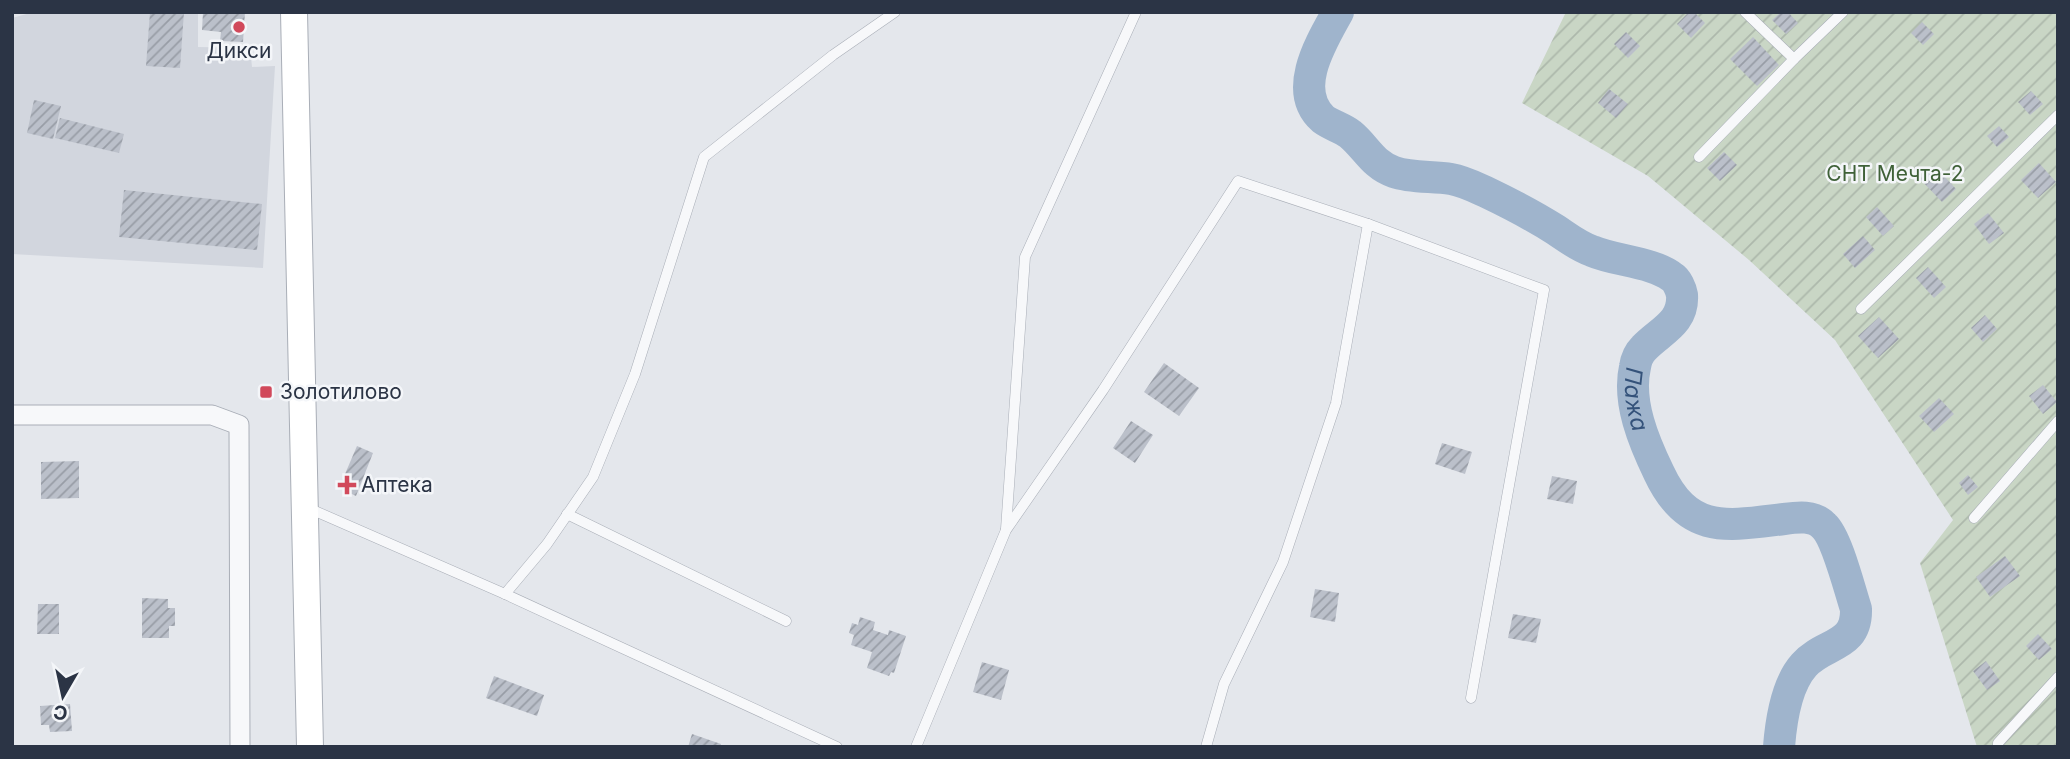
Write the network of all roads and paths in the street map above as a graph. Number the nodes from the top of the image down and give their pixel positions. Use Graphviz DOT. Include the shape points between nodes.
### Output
graph roads {
  1 [pos="294,12"];
  2 [pos="895,12"];
  3 [pos="1136,12"];
  4 [pos="1745,12"];
  5 [pos="1843,12"];
  6 [pos="1794,59"];
  7 [pos="2058,116"];
  8 [pos="1699,157"];
  9 [pos="1368,224"];
  10 [pos="1861,309"];
  11 [pos="12,415"];
  12 [pos="2058,421"];
  13 [pos="304,506"];
  14 [pos="567,514"];
  15 [pos="1974,519"];
  16 [pos="1006,530"];
  17 [pos="505,594"];
  18 [pos="786,621"];
  19 [pos="2058,677"];
  20 [pos="1471,698"];
  21 [pos="240,747"];
  22 [pos="310,747"];
  23 [pos="837,747"];
  24 [pos="916,747"];
  25 [pos="1206,747"];
  26 [pos="1998,747"];
  1 -- 13 [label="main road"];
  2 -- 14 [label="lane" via="704,156 635,374 593,477"];
  3 -- 16 [label="lane" via="1025,257"];
  4 -- 6 [label="lane"];
  5 -- 6 [label="lane"];
  6 -- 8 [label="lane"];
  7 -- 10 [label="lane"];
  9 -- 16 [label="lane" via="1238,181"];
  9 -- 20 [label="lane" via="1544,290"];
  9 -- 25 [label="lane" via="1336,403 1283,562 1224,684"];
  11 -- 21 [label="street" via="212,415 239,425"];
  12 -- 15 [label="lane"];
  13 -- 17 [label="lane"];
  13 -- 22 [label="main road"];
  14 -- 17 [label="lane"];
  14 -- 18 [label="lane"];
  16 -- 24 [label="lane"];
  17 -- 23 [label="lane"];
  19 -- 26 [label="lane"];
}
